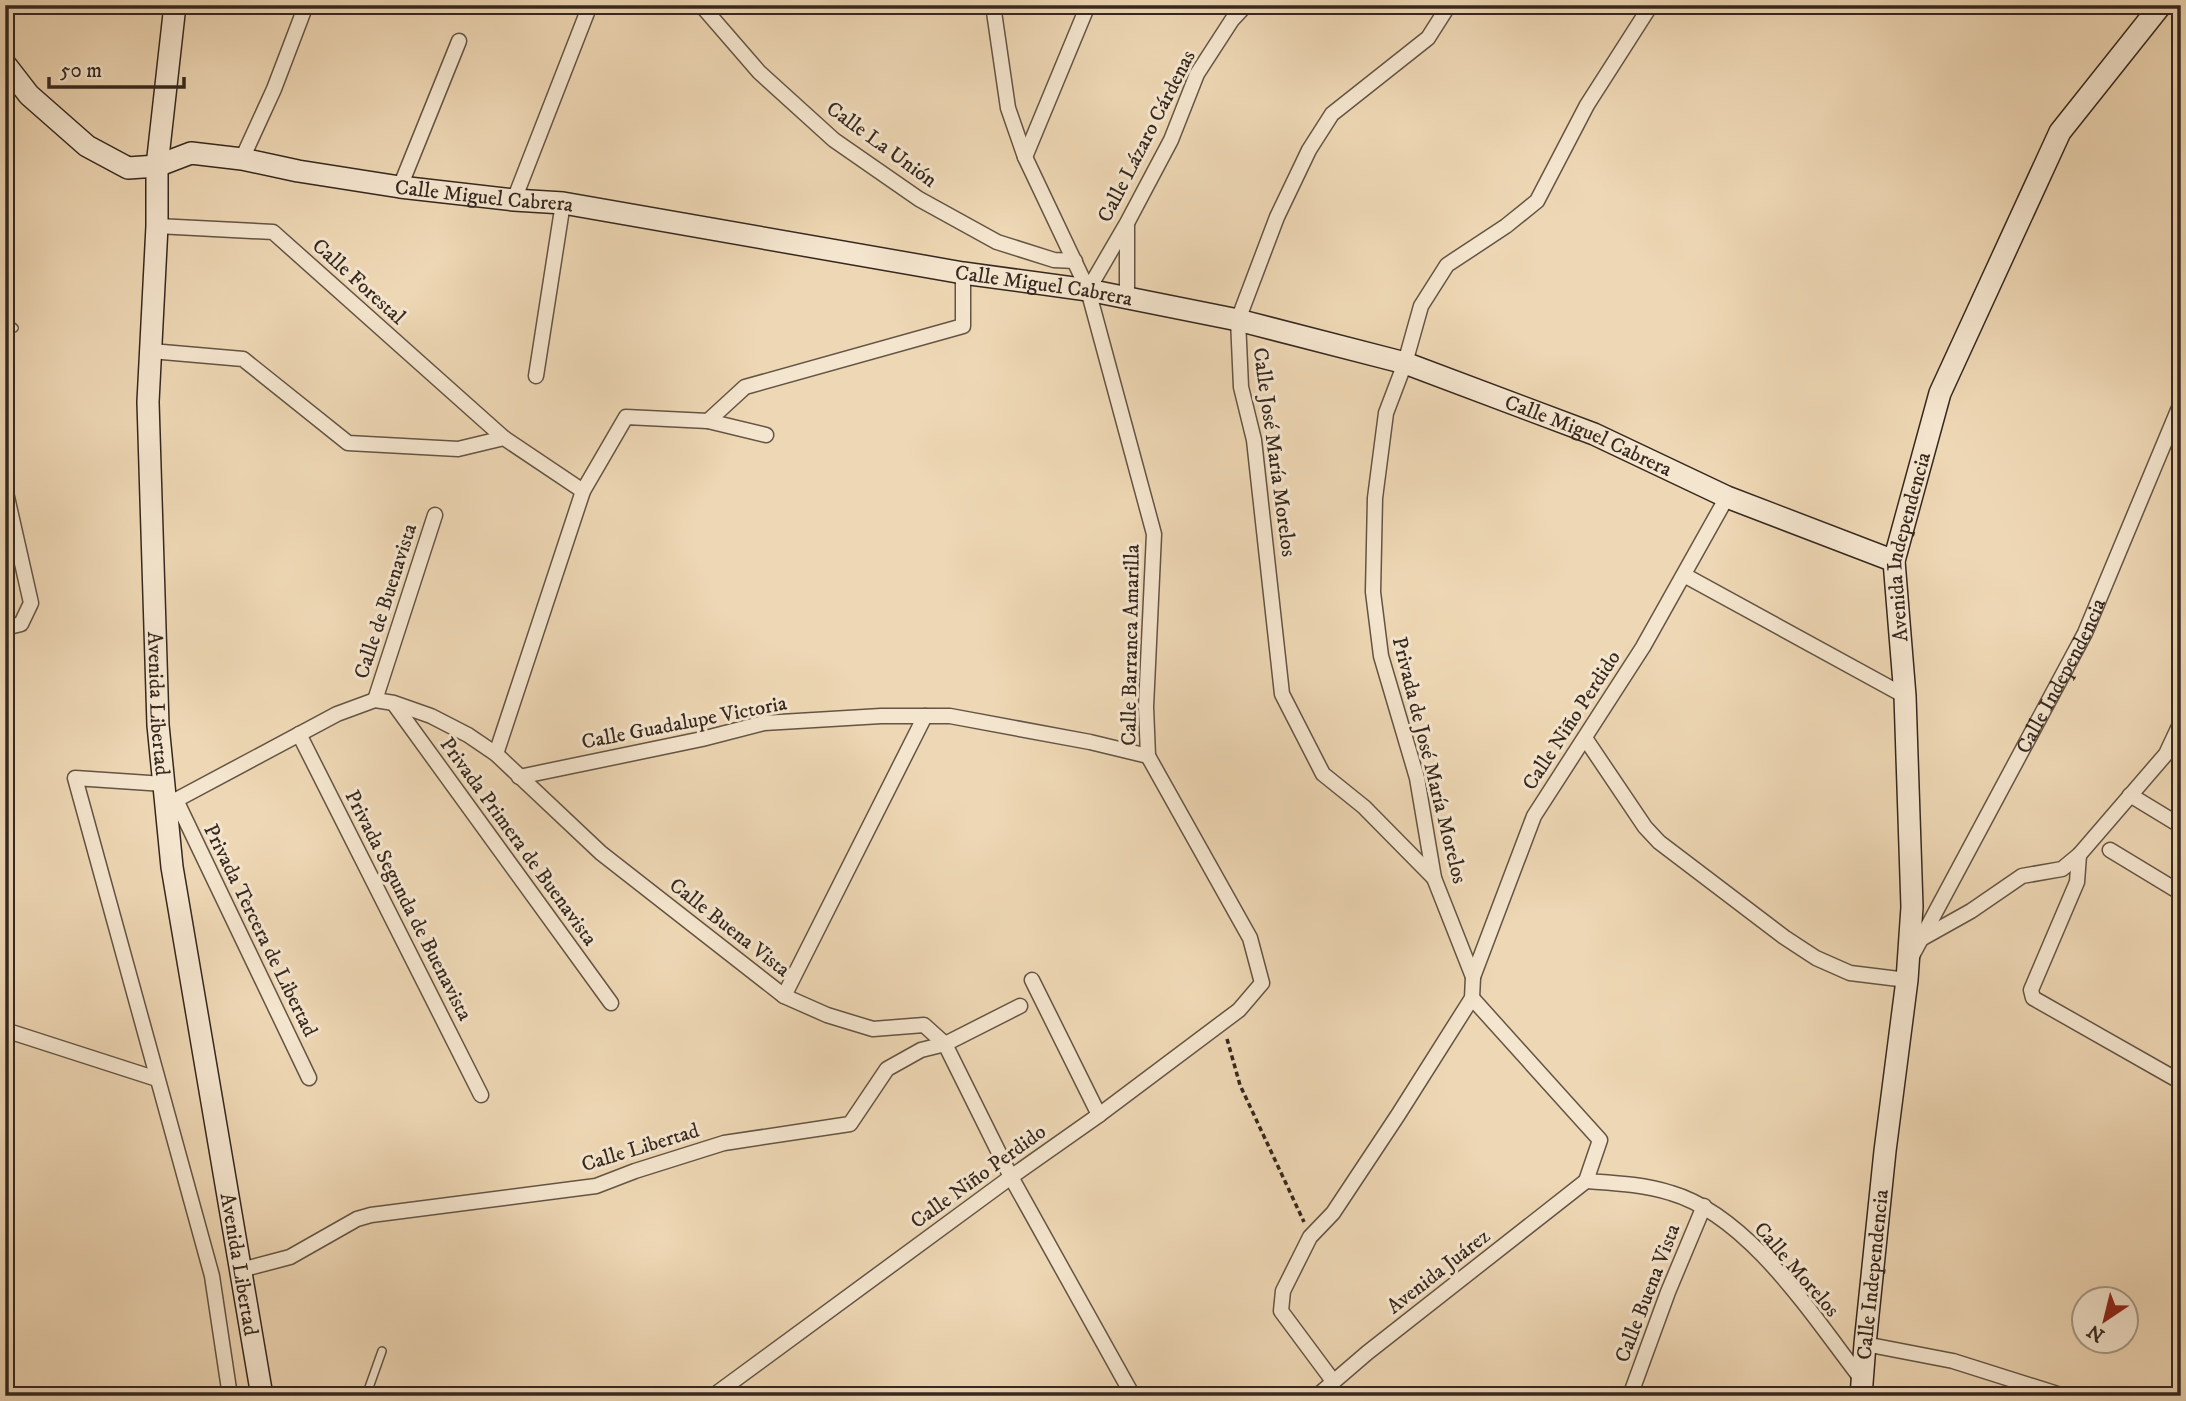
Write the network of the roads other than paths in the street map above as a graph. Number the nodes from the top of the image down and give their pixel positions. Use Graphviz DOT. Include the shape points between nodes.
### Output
graph roads {
  1 [pos="175,5"];
  2 [pos="306,5"];
  3 [pos="590,5"];
  4 [pos="701,5"];
  5 [pos="993,5"];
  6 [pos="1088,5"];
  7 [pos="1449,5"];
  8 [pos="1651,5"];
  9 [pos="2161,5"];
  10 [pos="1243,6"];
  11 [pos="459,41"];
  12 [pos="5,64"];
  13 [pos="1025,157"];
  14 [pos="242,159"];
  15 [pos="157,166"];
  16 [pos="400,187"];
  17 [pos="513,200"];
  18 [pos="563,203"];
  19 [pos="1127,223"];
  20 [pos="157,226"];
  21 [pos="1075,261"];
  22 [pos="963,273"];
  23 [pos="1088,290"];
  24 [pos="1127,298"];
  25 [pos="5,320"];
  26 [pos="1238,320"];
  27 [pos="14,328"];
  28 [pos="150,351"];
  29 [pos="1405,363"];
  30 [pos="536,376"];
  31 [pos="2181,403"];
  32 [pos="708,421"];
  33 [pos="766,435"];
  34 [pos="504,438"];
  35 [pos="5,488"];
  36 [pos="583,491"];
  37 [pos="1727,498"];
  38 [pos="435,514"];
  39 [pos="1894,561"];
  40 [pos="1684,575"];
  41 [pos="5,628"];
  42 [pos="1905,696"];
  43 [pos="375,700"];
  44 [pos="394,704"];
  45 [pos="925,716"];
  46 [pos="2181,722"];
  47 [pos="299,734"];
  48 [pos="1585,738"];
  49 [pos="496,754"];
  50 [pos="1148,756"];
  51 [pos="519,777"];
  52 [pos="168,795"];
  53 [pos="2130,795"];
  54 [pos="2181,826"];
  55 [pos="2110,850"];
  56 [pos="2079,855"];
  57 [pos="1434,878"];
  58 [pos="2181,893"];
  59 [pos="1921,939"];
  60 [pos="1908,971"];
  61 [pos="1473,977"];
  62 [pos="1031,980"];
  63 [pos="1262,983"];
  64 [pos="784,996"];
  65 [pos="1472,998"];
  66 [pos="611,1003"];
  67 [pos="1020,1006"];
  68 [pos="5,1030"];
  69 [pos="945,1044"];
  70 [pos="309,1078"];
  71 [pos="157,1080"];
  72 [pos="2181,1082"];
  73 [pos="481,1095"];
  74 [pos="1100,1115"];
  75 [pos="1885,1151"];
  76 [pos="1010,1177"];
  77 [pos="1586,1181"];
  78 [pos="1704,1206"];
  79 [pos="240,1270"];
  80 [pos="1864,1344"];
  81 [pos="382,1351"];
  82 [pos="1333,1381"];
  83 [pos="1862,1389"];
  84 [pos="230,1396"];
  85 [pos="262,1396"];
  86 [pos="366,1396"];
  87 [pos="713,1396"];
  88 [pos="1133,1396"];
  89 [pos="1317,1396"];
  90 [pos="1630,1396"];
  91 [pos="2064,1396"];
  1 -- 15 [label="street, Avenida Libertad"];
  2 -- 14 [label="street"];
  3 -- 17 [label="street"];
  4 -- 21 [label="street, Calle La Unión" via="759,72 834,140 919,199 997,242 1054,260"];
  5 -- 13 [label="street, Calle Barranca Amarilla" via="1008,108"];
  6 -- 13 [label="street"];
  7 -- 26 [label="street, Calle José María Morelos" via="1427,38 1332,114 1277,217"];
  8 -- 29 [label="street, Privada de José María Morelos" via="1587,105 1537,201 1447,265 1421,306"];
  9 -- 39 [label="street, Avenida Independencia" via="2060,132 1940,393"];
  10 -- 19 [label="street, Calle Lázaro Cárdenas" via="1197,74 1171,140"];
  11 -- 16 [label="street"];
  12 -- 15 [label="street" via="29,95 87,146 128,168"];
  13 -- 21 [label="street, Calle Barranca Amarilla"];
  14 -- 15 [label="street, Calle Miguel Cabrera" via="191,153"];
  14 -- 16 [label="street, Calle Miguel Cabrera"];
  15 -- 20 [label="street, Avenida Libertad"];
  16 -- 17 [label="street, Calle Miguel Cabrera"];
  17 -- 18 [label="street, Calle Miguel Cabrera"];
  18 -- 22 [label="street, Calle Miguel Cabrera"];
  18 -- 30 [label="street"];
  19 -- 23 [label="street, Calle Lázaro Cárdenas"];
  19 -- 24 [label="street"];
  20 -- 28 [label="street, Avenida Libertad"];
  20 -- 34 [label="street, Calle Forestal" via="273,232"];
  21 -- 23 [label="street, Calle Barranca Amarilla"];
  22 -- 23 [label="street, Calle Miguel Cabrera"];
  22 -- 32 [label="street" via="963,326 745,387"];
  23 -- 24 [label="street, Calle Miguel Cabrera"];
  23 -- 50 [label="street, Calle Barranca Amarilla" via="1154,534"];
  24 -- 26 [label="street, Calle Miguel Cabrera"];
  25 -- 27 [label="lane"];
  26 -- 29 [label="street, Calle Miguel Cabrera"];
  26 -- 57 [label="street, Calle José María Morelos" via="1241,387 1254,440 1282,694 1323,774 1364,807"];
  28 -- 34 [label="street" via="243,359 348,443 458,449"];
  28 -- 52 [label="street, Avenida Libertad" via="158,725"];
  29 -- 37 [label="street, Calle Miguel Cabrera" via="1594,435"];
  29 -- 57 [label="street, Privada de José María Morelos" via="1386,413 1375,498 1373,592 1381,656 1417,778"];
  31 -- 59 [label="street, Calle Independencia" via="2085,633"];
  32 -- 33 [label="street"];
  32 -- 36 [label="street" via="626,417"];
  34 -- 36 [label="street, Calle Forestal"];
  35 -- 41 [label="street" via="31,603 21,624"];
  36 -- 49 [label="street"];
  37 -- 39 [label="street, Calle Miguel Cabrera"];
  37 -- 40 [label="street, Calle Niño Perdido"];
  38 -- 43 [label="street, Calle de Buenavista"];
  39 -- 42 [label="street, Avenida Independencia"];
  40 -- 42 [label="street"];
  40 -- 48 [label="street, Calle Niño Perdido"];
  42 -- 60 [label="street, Avenida Independencia" via="1912,907"];
  43 -- 44 [label="street, Calle Buena Vista"];
  43 -- 47 [label="street"];
  44 -- 49 [label="street, Calle Buena Vista" via="431,716"];
  44 -- 66 [label="street, Privada Primera de Buenavista"];
  45 -- 50 [label="street, Calle Guadalupe Victoria" via="950,716"];
  45 -- 51 [label="street, Calle Guadalupe Victoria" via="764,723"];
  45 -- 64 [label="street"];
  46 -- 53 [label="street" via="2166,754"];
  47 -- 52 [label="street"];
  47 -- 73 [label="street, Privada Segunda de Buenavista"];
  48 -- 60 [label="street" via="1644,827 1659,842 1784,937 1850,973"];
  48 -- 61 [label="street, Calle Niño Perdido" via="1534,816"];
  49 -- 51 [label="street, Calle Buena Vista"];
  50 -- 63 [label="street, Calle Barranca Amarilla" via="1250,938"];
  51 -- 64 [label="street, Calle Buena Vista" via="601,853"];
  52 -- 70 [label="street, Privada Tercera de Libertad"];
  52 -- 71 [label="street" via="75,778"];
  52 -- 79 [label="street, Avenida Libertad" via="172,867"];
  53 -- 54 [label="street"];
  53 -- 56 [label="street"];
  55 -- 58 [label="street"];
  56 -- 59 [label="street" via="2062,869 2022,876"];
  56 -- 72 [label="street" via="2077,882 2031,990 2033,998"];
  57 -- 61 [label="street, Privada de José María Morelos"];
  59 -- 60 [label="street, Calle Independencia"];
  60 -- 75 [label="street, Avenida Independencia"];
  61 -- 65 [label="street, Privada de José María Morelos"];
  62 -- 74 [label="street"];
  63 -- 74 [label="street, Calle Niño Perdido" via="1239,1010"];
  64 -- 69 [label="street, Calle Buena Vista" via="873,1029 924,1025"];
  65 -- 77 [label="street" via="1600,1140"];
  65 -- 82 [label="street" via="1333,1213 1310,1237 1283,1291 1281,1311"];
  67 -- 69 [label="street, Calle Libertad"];
  68 -- 71 [label="street"];
  69 -- 76 [label="street"];
  69 -- 79 [label="street, Calle Libertad" via="921,1050 887,1069 850,1124 724,1143 596,1186 371,1215 290,1257"];
  71 -- 84 [label="street" via="212,1276"];
  74 -- 76 [label="street, Calle Niño Perdido"];
  75 -- 80 [label="street, Calle Independencia"];
  76 -- 87 [label="street, Calle Niño Perdido"];
  76 -- 88 [label="street"];
  77 -- 78 [label="street, Calle Morelos" via="1647,1186"];
  77 -- 82 [label="street, Avenida Juárez"];
  78 -- 83 [label="street, Calle Morelos" via="1744,1237 1778,1273"];
  78 -- 90 [label="street, Calle Buena Vista"];
  79 -- 85 [label="street, Avenida Libertad"];
  80 -- 83 [label="street, Calle Independencia"];
  80 -- 91 [label="street" via="1953,1361"];
  81 -- 86 [label="lane"];
  82 -- 89 [label="street, Avenida Juárez"];
}
